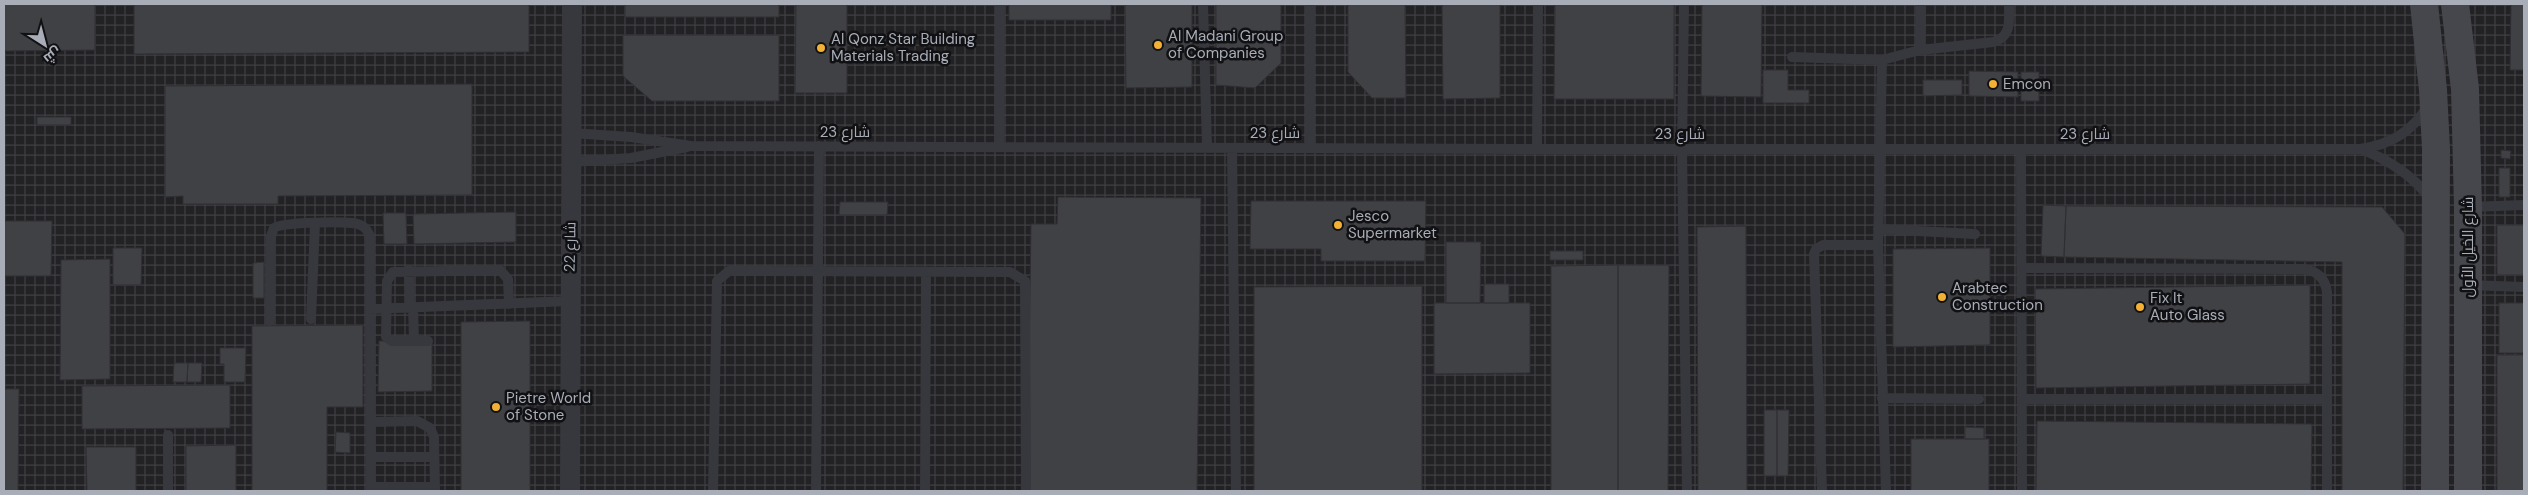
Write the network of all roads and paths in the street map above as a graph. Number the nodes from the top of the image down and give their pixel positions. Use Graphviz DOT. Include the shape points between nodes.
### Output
graph roads {
  1 [pos="572,4"];
  2 [pos="1000,4"];
  3 [pos="1203,4"];
  4 [pos="1310,4"];
  5 [pos="1538,4"];
  6 [pos="1684,4"];
  7 [pos="1921,4"];
  8 [pos="2009,4"];
  9 [pos="2424,4"];
  10 [pos="2455,4"];
  11 [pos="1920,50"];
  12 [pos="1792,57"];
  13 [pos="1882,60"];
  14 [pos="2433,90"];
  15 [pos="571,133"];
  16 [pos="691,146"];
  17 [pos="820,146"];
  18 [pos="999,147"];
  19 [pos="1207,148"];
  20 [pos="1232,148"];
  21 [pos="1310,148"];
  22 [pos="1537,149"];
  23 [pos="1682,149"];
  24 [pos="2360,149"];
  25 [pos="1881,150"];
  26 [pos="2021,150"];
  27 [pos="570,162"];
  28 [pos="2524,205"];
  29 [pos="2468,207"];
  30 [pos="2435,208"];
  31 [pos="315,223"];
  32 [pos="1878,229"];
  33 [pos="1975,234"];
  34 [pos="1878,245"];
  35 [pos="2022,268"];
  36 [pos="409,270"];
  37 [pos="818,272"];
  38 [pos="926,272"];
  39 [pos="2467,285"];
  40 [pos="2524,287"];
  41 [pos="569,302"];
  42 [pos="509,304"];
  43 [pos="412,308"];
  44 [pos="370,309"];
  45 [pos="386,309"];
  46 [pos="311,319"];
  47 [pos="270,321"];
  48 [pos="414,340"];
  49 [pos="428,340"];
  50 [pos="1882,398"];
  51 [pos="1979,399"];
  52 [pos="2022,399"];
  53 [pos="2327,399"];
  54 [pos="371,422"];
  55 [pos="168,435"];
  56 [pos="371,456"];
  57 [pos="434,457"];
  58 [pos="371,489"];
  59 [pos="435,489"];
  60 [pos="168,491"];
  61 [pos="570,491"];
  62 [pos="713,491"];
  63 [pos="816,491"];
  64 [pos="925,491"];
  65 [pos="1026,491"];
  66 [pos="1236,491"];
  67 [pos="1687,491"];
  68 [pos="1822,491"];
  69 [pos="1886,491"];
  70 [pos="2022,491"];
  71 [pos="2327,491"];
  72 [pos="2435,491"];
  73 [pos="2468,491"];
  1 -- 15 [label="street, شارع 22"];
  2 -- 18 [label="lane"];
  3 -- 19 [label="lane"];
  4 -- 21 [label="lane"];
  5 -- 22 [label="lane"];
  6 -- 23 [label="lane"];
  7 -- 11 [label="lane"];
  8 -- 11 [label="lane" via="2009,27 1998,41"];
  9 -- 14 [label="main road"];
  10 -- 29 [label="main road, شارع الخيل الأول" via="2465,89"];
  11 -- 13 [label="lane"];
  12 -- 13 [label="lane"];
  13 -- 25 [label="lane"];
  14 -- 24 [label="lane, شارع 23" via="2423,114 2404,133 2384,144"];
  14 -- 30 [label="main road"];
  15 -- 16 [label="lane, شارع 23" via="631,136"];
  15 -- 27 [label="street, شارع 22"];
  16 -- 17 [label="lane, شارع 23"];
  16 -- 27 [label="lane, شارع 23" via="631,158"];
  17 -- 18 [label="lane, شارع 23"];
  17 -- 37 [label="lane"];
  18 -- 19 [label="lane, شارع 23"];
  19 -- 20 [label="lane, شارع 23"];
  20 -- 21 [label="lane, شارع 23"];
  20 -- 66 [label="lane"];
  21 -- 22 [label="lane, شارع 23"];
  22 -- 23 [label="lane, شارع 23"];
  23 -- 25 [label="lane, شارع 23"];
  23 -- 67 [label="lane"];
  24 -- 26 [label="lane, شارع 23"];
  24 -- 30 [label="lane, شارع 23" via="2403,171"];
  25 -- 26 [label="lane, شارع 23"];
  25 -- 32 [label="lane"];
  26 -- 35 [label="lane"];
  27 -- 41 [label="street, شارع 22"];
  28 -- 29 [label="lane"];
  29 -- 39 [label="main road, شارع الخيل الأول"];
  30 -- 72 [label="main road"];
  31 -- 44 [label="lane" via="357,224 366,229 370,238"];
  31 -- 46 [label="lane"];
  31 -- 47 [label="lane" via="283,223 272,232"];
  32 -- 33 [label="lane"];
  32 -- 34 [label="lane"];
  34 -- 50 [label="lane"];
  34 -- 68 [label="lane" via="1823,246 1814,254"];
  35 -- 52 [label="lane"];
  35 -- 53 [label="lane" via="2312,270 2323,280 2326,292"];
  36 -- 42 [label="lane" via="500,270 508,279"];
  36 -- 43 [label="lane"];
  36 -- 45 [label="lane" via="396,271 387,278"];
  37 -- 38 [label="lane"];
  37 -- 62 [label="lane" via="729,271 717,281"];
  37 -- 63 [label="lane"];
  38 -- 64 [label="lane"];
  38 -- 65 [label="lane" via="1010,272 1025,281"];
  39 -- 40 [label="lane"];
  39 -- 73 [label="main road, شارع الخيل الأول"];
  41 -- 42 [label="lane"];
  41 -- 61 [label="street, شارع 22"];
  42 -- 43 [label="lane"];
  43 -- 45 [label="lane"];
  43 -- 48 [label="lane"];
  44 -- 45 [label="lane"];
  44 -- 54 [label="lane"];
  45 -- 48 [label="lane" via="386,337 392,341"];
  48 -- 49 [label="lane"];
  50 -- 51 [label="lane"];
  50 -- 69 [label="lane"];
  52 -- 53 [label="lane"];
  52 -- 70 [label="lane"];
  53 -- 71 [label="lane"];
  54 -- 56 [label="lane"];
  54 -- 57 [label="lane" via="417,421 426,424 434,437"];
  55 -- 60 [label="lane"];
  56 -- 57 [label="lane"];
  56 -- 58 [label="lane"];
  57 -- 59 [label="lane"];
  58 -- 59 [label="lane"];
}
